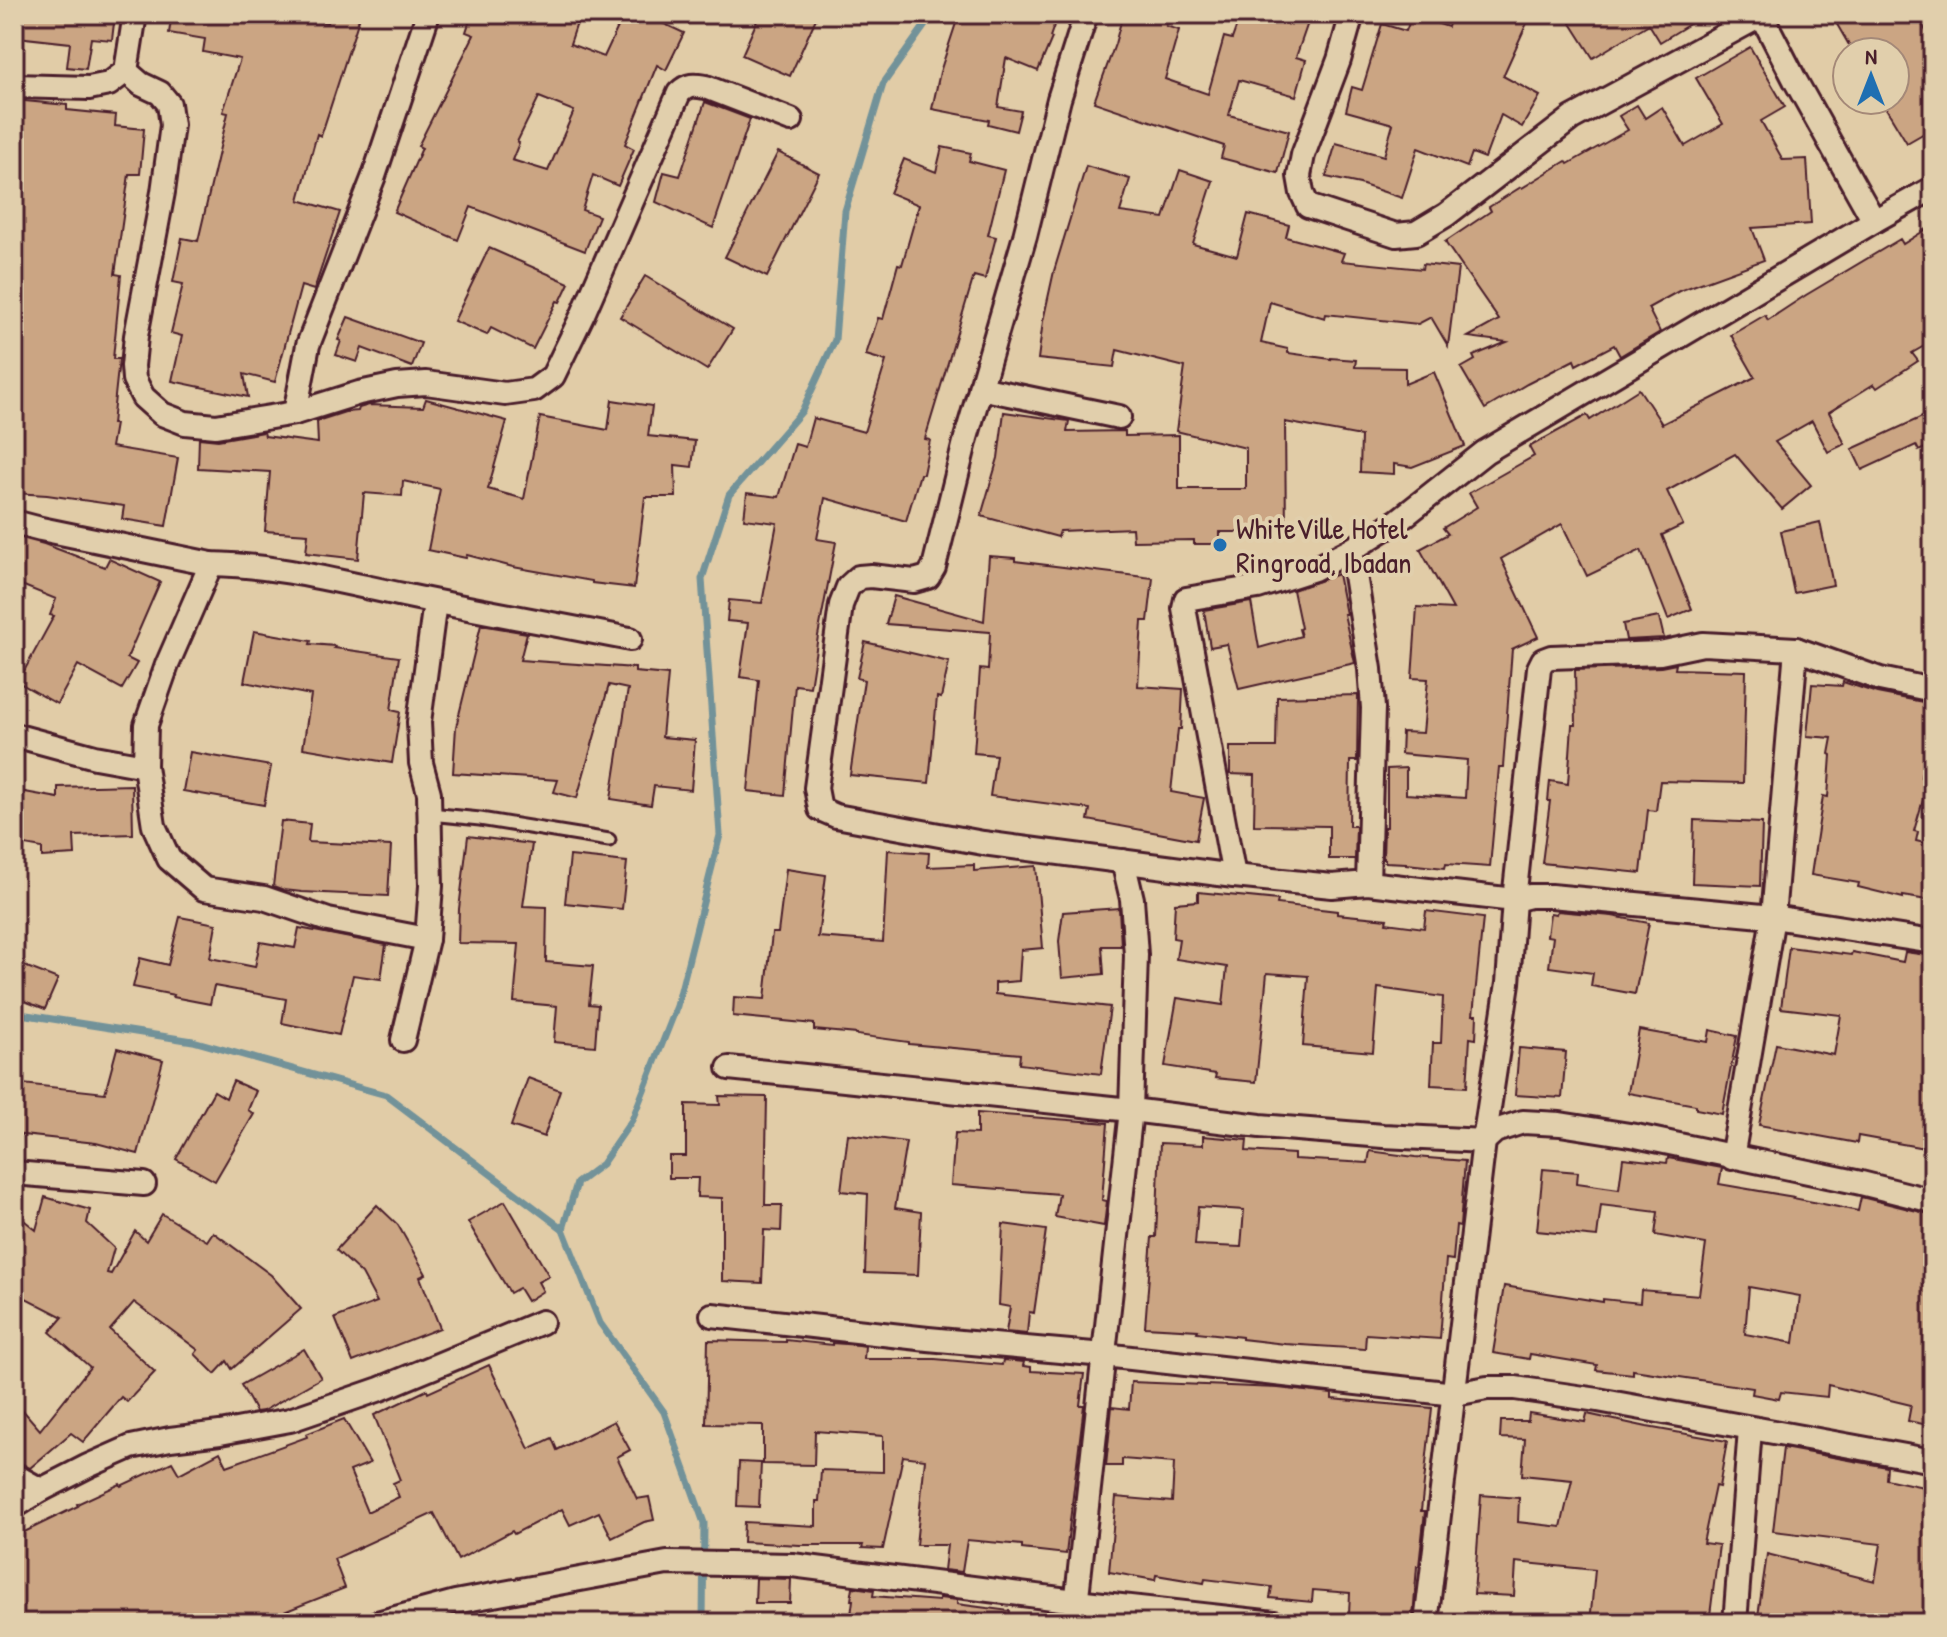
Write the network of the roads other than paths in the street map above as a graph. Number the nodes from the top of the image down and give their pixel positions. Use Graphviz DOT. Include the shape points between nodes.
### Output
graph roads {
  1 [pos="135,14"];
  2 [pos="428,14"];
  3 [pos="1086,14"];
  4 [pos="1352,14"];
  5 [pos="1762,15"];
  6 [pos="126,71"];
  7 [pos="14,86"];
  8 [pos="791,120"];
  9 [pos="1933,188"];
  10 [pos="1874,221"];
  11 [pos="980,388"];
  12 [pos="295,413"];
  13 [pos="1119,417"];
  14 [pos="14,522"];
  15 [pos="1351,550"];
  16 [pos="211,564"];
  17 [pos="435,602"];
  18 [pos="630,639"];
  19 [pos="1796,649"];
  20 [pos="1933,690"];
  21 [pos="14,735"];
  22 [pos="145,766"];
  23 [pos="430,814"];
  24 [pos="609,840"];
  25 [pos="1123,861"];
  26 [pos="1234,876"];
  27 [pos="1368,883"];
  28 [pos="1514,900"];
  29 [pos="1773,917"];
  30 [pos="427,939"];
  31 [pos="1933,942"];
  32 [pos="403,1040"];
  33 [pos="729,1068"];
  34 [pos="1131,1110"];
  35 [pos="1484,1141"];
  36 [pos="1732,1158"];
  37 [pos="14,1173"];
  38 [pos="144,1184"];
  39 [pos="1933,1201"];
  40 [pos="712,1315"];
  41 [pos="542,1322"];
  42 [pos="1104,1355"];
  43 [pos="1455,1394"];
  44 [pos="1750,1429"];
  45 [pos="1933,1461"];
  46 [pos="14,1475"];
  47 [pos="41,1490"];
  48 [pos="14,1507"];
  49 [pos="1075,1612"];
  50 [pos="377,1623"];
  51 [pos="1274,1623"];
  52 [pos="1426,1623"];
  53 [pos="1735,1623"];
  1 -- 6 [label="street"];
  2 -- 12 [label="street" via="374,176 308,345"];
  3 -- 11 [label="street"];
  4 -- 5 [label="street" via="1303,155 1302,193 1308,206 1396,235 1416,233 1446,215 1572,118"];
  5 -- 10 [label="street"];
  6 -- 7 [label="street" via="109,84 89,88"];
  6 -- 12 [label="street" via="160,93 169,104 172,125 136,336 134,379 143,397 162,414 185,423 216,426"];
  8 -- 12 [label="street" via="706,87 693,85 679,93 565,352 553,376 534,390 505,394 426,383 397,385"];
  9 -- 10 [label="street"];
  10 -- 15 [label="street" via="1485,452 1399,520"];
  11 -- 13 [label="street"];
  11 -- 25 [label="street" via="928,577 859,577 841,605 816,788 820,809 983,843"];
  14 -- 16 [label="street"];
  15 -- 26 [label="street" via="1258,587 1186,599"];
  15 -- 27 [label="street" via="1373,708"];
  16 -- 17 [label="street" via="297,573"];
  16 -- 22 [label="street" via="146,725"];
  17 -- 18 [label="street"];
  17 -- 23 [label="street" via="419,722"];
  19 -- 20 [label="street" via="1880,679"];
  19 -- 28 [label="street" via="1703,644 1660,653 1543,660"];
  19 -- 29 [label="street"];
  21 -- 22 [label="street"];
  22 -- 30 [label="street" via="154,826 169,859 204,889 264,898 328,920"];
  23 -- 24 [label="lane"];
  23 -- 30 [label="street"];
  25 -- 26 [label="street"];
  25 -- 34 [label="street" via="1135,935"];
  26 -- 27 [label="street" via="1332,886"];
  27 -- 28 [label="street"];
  28 -- 29 [label="street" via="1551,896"];
  28 -- 35 [label="street" via="1508,983"];
  29 -- 31 [label="street"];
  29 -- 36 [label="street"];
  30 -- 32 [label="street"];
  33 -- 34 [label="street"];
  34 -- 35 [label="street" via="1275,1127"];
  34 -- 42 [label="street"];
  35 -- 36 [label="street" via="1495,1131 1523,1122 1560,1124"];
  35 -- 43 [label="street"];
  36 -- 39 [label="street"];
  37 -- 38 [label="street"];
  40 -- 42 [label="street"];
  41 -- 47 [label="street" via="325,1409 290,1420 131,1447"];
  42 -- 43 [label="street"];
  42 -- 49 [label="street"];
  43 -- 44 [label="street" via="1515,1388"];
  43 -- 52 [label="street"];
  44 -- 45 [label="street"];
  44 -- 53 [label="street"];
  46 -- 47 [label="street"];
  47 -- 48 [label="street"];
  49 -- 50 [label="street" via="792,1565 667,1563 455,1602"];
  49 -- 51 [label="street"];
}
